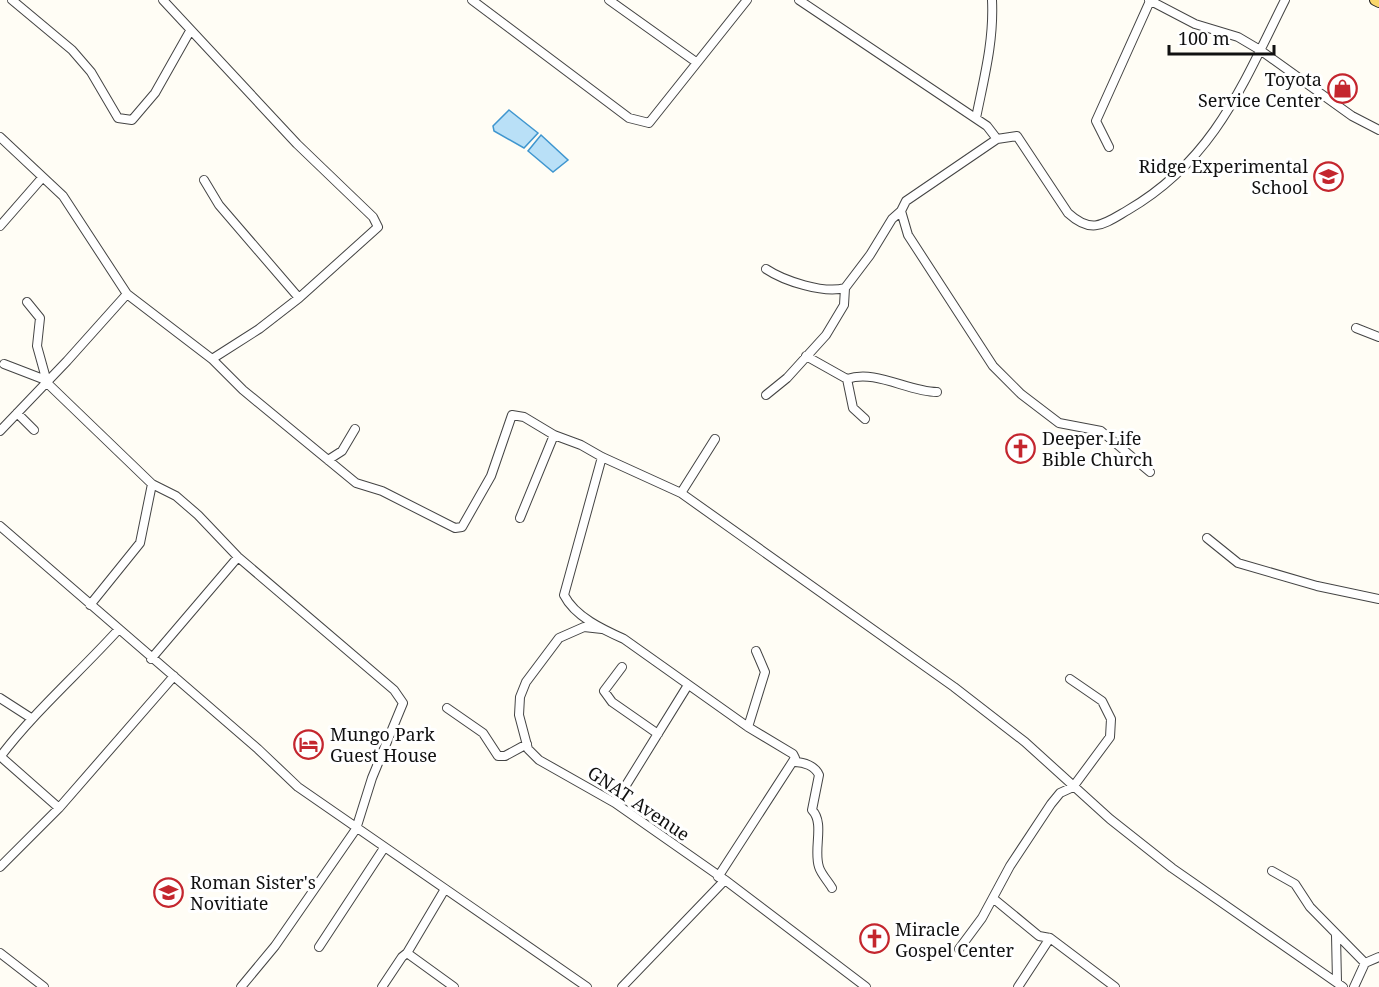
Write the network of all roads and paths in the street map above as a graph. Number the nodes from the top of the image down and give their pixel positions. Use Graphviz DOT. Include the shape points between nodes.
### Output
graph roads {
  1 [pos="12,0"];
  2 [pos="163,0"];
  3 [pos="472,0"];
  4 [pos="609,0"];
  5 [pos="747,0"];
  6 [pos="799,0"];
  7 [pos="992,0"];
  8 [pos="1150,0"];
  9 [pos="1285,0"];
  10 [pos="1374,0"];
  11 [pos="1379,2"];
  12 [pos="190,31"];
  13 [pos="1260,50"];
  14 [pos="696,62"];
  15 [pos="976,118"];
  16 [pos="1379,130"];
  17 [pos="0,137"];
  18 [pos="997,139"];
  19 [pos="1109,147"];
  20 [pos="42,178"];
  21 [pos="204,180"];
  22 [pos="901,212"];
  23 [pos="0,226"];
  24 [pos="766,269"];
  25 [pos="845,288"];
  26 [pos="127,294"];
  27 [pos="299,298"];
  28 [pos="27,302"];
  29 [pos="1356,328"];
  30 [pos="1379,337"];
  31 [pos="806,356"];
  32 [pos="212,359"];
  33 [pos="4,364"];
  34 [pos="847,379"];
  35 [pos="47,383"];
  36 [pos="937,392"];
  37 [pos="766,395"];
  38 [pos="17,413"];
  39 [pos="865,419"];
  40 [pos="355,429"];
  41 [pos="34,430"];
  42 [pos="0,431"];
  43 [pos="554,435"];
  44 [pos="715,439"];
  45 [pos="602,457"];
  46 [pos="328,460"];
  47 [pos="1150,472"];
  48 [pos="152,484"];
  49 [pos="681,493"];
  50 [pos="520,518"];
  51 [pos="0,526"];
  52 [pos="1207,538"];
  53 [pos="238,557"];
  54 [pos="1379,599"];
  55 [pos="90,605"];
  56 [pos="602,629"];
  57 [pos="118,630"];
  58 [pos="756,651"];
  59 [pos="151,659"];
  60 [pos="622,667"];
  61 [pos="174,676"];
  62 [pos="1070,679"];
  63 [pos="688,684"];
  64 [pos="0,698"];
  65 [pos="447,708"];
  66 [pos="31,718"];
  67 [pos="748,727"];
  68 [pos="658,734"];
  69 [pos="527,744"];
  70 [pos="0,756"];
  71 [pos="795,762"];
  72 [pos="1073,787"];
  73 [pos="615,803"];
  74 [pos="59,808"];
  75 [pos="356,829"];
  76 [pos="384,848"];
  77 [pos="0,867"];
  78 [pos="1272,871"];
  79 [pos="721,879"];
  80 [pos="832,888"];
  81 [pos="445,890"];
  82 [pos="994,898"];
  83 [pos="1336,935"];
  84 [pos="1050,938"];
  85 [pos="319,947"];
  86 [pos="959,949"];
  87 [pos="0,953"];
  88 [pos="407,953"];
  89 [pos="1379,957"];
  90 [pos="1365,963"];
  91 [pos="574,984"];
  92 [pos="1340,985"];
  93 [pos="40,986"];
  94 [pos="241,987"];
  95 [pos="382,987"];
  96 [pos="453,987"];
  97 [pos="587,987"];
  98 [pos="622,987"];
  99 [pos="866,987"];
  100 [pos="1018,987"];
  101 [pos="1115,987"];
  102 [pos="1354,987"];
  1 -- 12 [label="street" via="72,50 92,72 118,118 124,121 132,120 155,93"];
  2 -- 12 [label="street"];
  3 -- 14 [label="street" via="629,118 642,123 649,123"];
  4 -- 14 [label="street"];
  5 -- 14 [label="street"];
  6 -- 15 [label="street"];
  7 -- 15 [label="street" via="991,44"];
  8 -- 13 [label="street" via="1195,24"];
  8 -- 19 [label="street" via="1096,121"];
  9 -- 13 [label="street"];
  10 -- 11 [label="main road"];
  12 -- 27 [label="street" via="373,217 378,227"];
  13 -- 16 [label="street" via="1352,116"];
  13 -- 18 [label="street" via="1212,138 1154,195 1102,225 1090,227 1068,213 1017,136"];
  15 -- 18 [label="street"];
  17 -- 20 [label="street"];
  18 -- 22 [label="street" via="906,201"];
  20 -- 23 [label="street"];
  20 -- 26 [label="street" via="71,206"];
  21 -- 27 [label="street" via="219,205"];
  22 -- 25 [label="street" via="891,219"];
  22 -- 47 [label="street" via="908,235 993,366 1059,423 1101,431"];
  24 -- 25 [label="street" via="781,279 819,289"];
  25 -- 31 [label="street" via="839,315"];
  26 -- 32 [label="street"];
  26 -- 35 [label="street"];
  27 -- 32 [label="street"];
  28 -- 35 [label="street" via="40,318 37,346"];
  29 -- 30 [label="street"];
  31 -- 34 [label="street"];
  31 -- 37 [label="street"];
  32 -- 46 [label="street" via="243,390"];
  33 -- 35 [label="street"];
  34 -- 36 [label="street" via="871,378"];
  34 -- 39 [label="street" via="853,408"];
  35 -- 38 [label="street"];
  35 -- 48 [label="street"];
  38 -- 41 [label="street"];
  38 -- 42 [label="street"];
  40 -- 46 [label="street" via="342,452"];
  43 -- 45 [label="street" via="581,444"];
  43 -- 46 [label="street" via="524,417 513,416 491,476 458,529 356,483"];
  43 -- 50 [label="street"];
  44 -- 49 [label="street"];
  45 -- 49 [label="street"];
  45 -- 56 [label="street" via="564,595 569,604"];
  48 -- 53 [label="street" via="183,502"];
  48 -- 55 [label="street" via="140,543"];
  49 -- 72 [label="street" via="954,687 1025,742"];
  51 -- 55 [label="street"];
  52 -- 54 [label="street" via="1238,563"];
  53 -- 59 [label="street"];
  53 -- 75 [label="street" via="394,690 403,703"];
  55 -- 57 [label="street"];
  56 -- 63 [label="street" via="624,639"];
  56 -- 69 [label="street, GNAT Avenue" via="584,627 559,638 526,682 519,715"];
  57 -- 59 [label="street"];
  57 -- 66 [label="street" via="79,674"];
  58 -- 67 [label="street" via="765,672"];
  59 -- 61 [label="street"];
  60 -- 68 [label="street" via="604,691 612,702"];
  61 -- 74 [label="street"];
  61 -- 75 [label="street" via="298,787"];
  62 -- 72 [label="street" via="1102,701 1112,730"];
  63 -- 67 [label="street"];
  63 -- 68 [label="street"];
  64 -- 66 [label="street"];
  65 -- 69 [label="street" via="483,733 498,756"];
  66 -- 70 [label="street"];
  67 -- 71 [label="street" via="793,753"];
  68 -- 73 [label="street"];
  69 -- 73 [label="street, GNAT Avenue" via="539,760"];
  70 -- 74 [label="street"];
  71 -- 79 [label="street"];
  71 -- 80 [label="street" via="809,765 819,775 812,810 818,827 815,854 819,870"];
  72 -- 82 [label="street" via="1060,793 1052,804 1010,866"];
  72 -- 92 [label="street" via="1172,868"];
  73 -- 79 [label="street, GNAT Avenue"];
  74 -- 77 [label="street"];
  75 -- 76 [label="street"];
  75 -- 94 [label="street"];
  76 -- 81 [label="street"];
  76 -- 85 [label="street"];
  78 -- 83 [label="street" via="1295,884 1310,908"];
  79 -- 98 [label="street"];
  79 -- 99 [label="street, GNAT Avenue"];
  81 -- 88 [label="street"];
  81 -- 91 [label="street"];
  82 -- 84 [label="street" via="1039,936"];
  82 -- 86 [label="street"];
  83 -- 90 [label="street"];
  83 -- 92 [label="street"];
  84 -- 100 [label="street"];
  84 -- 101 [label="street"];
  87 -- 93 [label="street"];
  88 -- 95 [label="street"];
  88 -- 96 [label="street"];
  89 -- 90 [label="street"];
  90 -- 102 [label="street"];
  91 -- 97 [label="street"];
}
